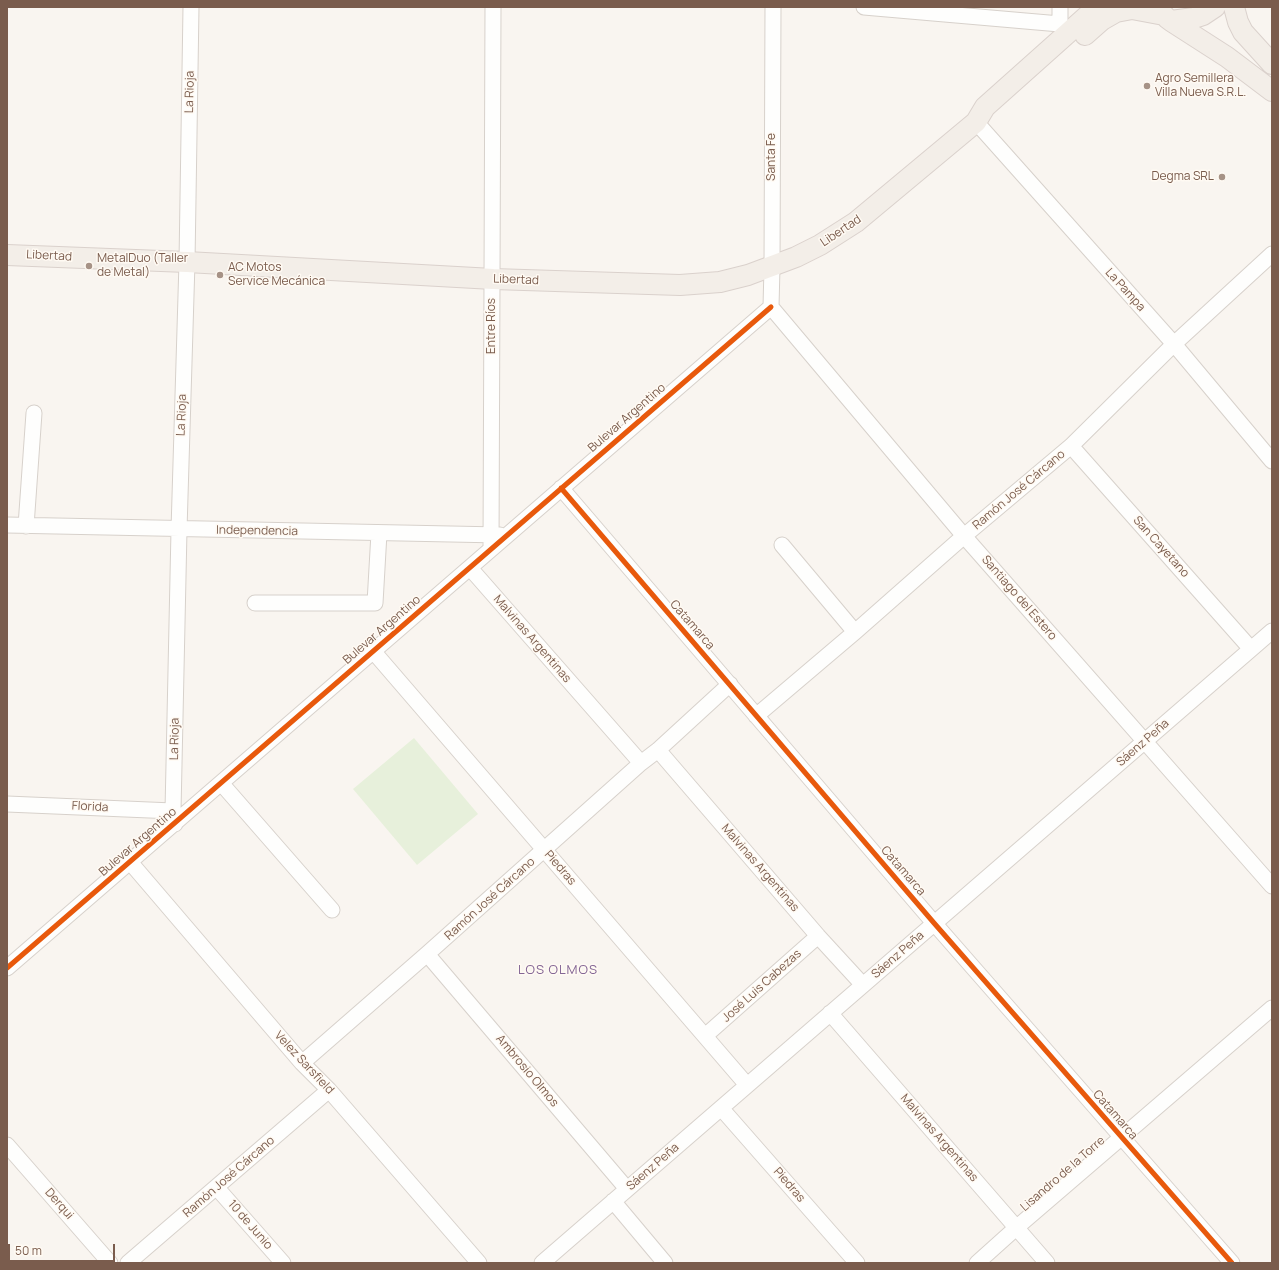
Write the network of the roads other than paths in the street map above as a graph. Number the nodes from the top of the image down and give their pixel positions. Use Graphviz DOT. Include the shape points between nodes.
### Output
graph roads {
  1 [pos="191,7"];
  2 [pos="493,7"];
  3 [pos="773,7"];
  4 [pos="864,7"];
  5 [pos="1060,7"];
  6 [pos="1097,7"];
  7 [pos="1215,7"];
  8 [pos="1234,7"];
  9 [pos="1162,15"];
  10 [pos="1063,29"];
  11 [pos="1272,64"];
  12 [pos="1272,91"];
  13 [pos="976,122"];
  14 [pos="1272,254"];
  15 [pos="7,255"];
  16 [pos="187,262"];
  17 [pos="772,267"];
  18 [pos="493,279"];
  19 [pos="771,307"];
  20 [pos="1174,344"];
  21 [pos="34,413"];
  22 [pos="1071,446"];
  23 [pos="1272,461"];
  24 [pos="561,488"];
  25 [pos="7,525"];
  26 [pos="26,526"];
  27 [pos="179,530"];
  28 [pos="379,534"];
  29 [pos="507,535"];
  30 [pos="964,536"];
  31 [pos="491,542"];
  32 [pos="782,545"];
  33 [pos="470,568"];
  34 [pos="255,603"];
  35 [pos="1272,630"];
  36 [pos="855,632"];
  37 [pos="1251,649"];
  38 [pos="373,651"];
  39 [pos="730,684"];
  40 [pos="756,716"];
  41 [pos="1145,741"];
  42 [pos="658,750"];
  43 [pos="641,763"];
  44 [pos="221,783"];
  45 [pos="7,804"];
  46 [pos="174,817"];
  47 [pos="544,850"];
  48 [pos="130,862"];
  49 [pos="1272,886"];
  50 [pos="332,910"];
  51 [pos="934,923"];
  52 [pos="818,936"];
  53 [pos="427,954"];
  54 [pos="7,968"];
  55 [pos="863,985"];
  56 [pos="1272,1008"];
  57 [pos="830,1013"];
  58 [pos="705,1036"];
  59 [pos="302,1063"];
  60 [pos="747,1085"];
  61 [pos="329,1090"];
  62 [pos="721,1108"];
  63 [pos="1121,1137"];
  64 [pos="7,1145"];
  65 [pos="217,1188"];
  66 [pos="627,1189"];
  67 [pos="613,1201"];
  68 [pos="1016,1228"];
  69 [pos="110,1263"];
  70 [pos="128,1263"];
  71 [pos="283,1263"];
  72 [pos="479,1263"];
  73 [pos="542,1263"];
  74 [pos="665,1263"];
  75 [pos="857,1263"];
  76 [pos="977,1263"];
  77 [pos="1047,1263"];
  78 [pos="1232,1263"];
  1 -- 16 [label="street, La Rioja"];
  2 -- 18 [label="street, Entre Ríos"];
  3 -- 17 [label="street, Santa Fe"];
  4 -- 10 [label="street"];
  5 -- 10 [label="street"];
  6 -- 10 [label="main road, Libertad"];
  7 -- 9 [label="main road" via="1194,18"];
  8 -- 11 [label="main road" via="1243,32"];
  9 -- 12 [label="main road" via="1233,61"];
  9 -- 13 [label="main road, Libertad" via="1132,9 1116,12 1102,20 993,114"];
  10 -- 13 [label="main road, Libertad" via="985,107"];
  13 -- 17 [label="main road, Libertad" via="875,208 850,226 820,245"];
  13 -- 20 [label="street, La Pampa"];
  14 -- 20 [label="street, Ramón José Cárcano"];
  15 -- 16 [label="main road, Libertad"];
  16 -- 18 [label="main road, Libertad"];
  16 -- 27 [label="street, La Rioja"];
  17 -- 18 [label="main road, Libertad" via="720,282 680,286"];
  17 -- 19 [label="street, Santa Fe"];
  18 -- 31 [label="street, Entre Ríos"];
  19 -- 24 [label="street, Bulevar Argentino"];
  19 -- 30 [label="street, Santiago del Estero"];
  20 -- 22 [label="street, Ramón José Cárcano"];
  20 -- 23 [label="street, La Pampa"];
  21 -- 26 [label="street"];
  22 -- 30 [label="street, Ramón José Cárcano"];
  22 -- 37 [label="street, San Cayetano"];
  24 -- 29 [label="street, Bulevar Argentino"];
  24 -- 39 [label="street, Catamarca"];
  25 -- 26 [label="street, Independencia"];
  26 -- 27 [label="street, Independencia"];
  27 -- 28 [label="street, Independencia"];
  27 -- 46 [label="street, La Rioja"];
  28 -- 31 [label="street, Independencia"];
  28 -- 34 [label="street" via="375,603"];
  29 -- 31 [label="street, Independencia"];
  30 -- 36 [label="street, Ramón José Cárcano"];
  30 -- 41 [label="street, Santiago del Estero"];
  31 -- 33 [label="street, Bulevar Argentino"];
  32 -- 36 [label="street"];
  33 -- 38 [label="street, Bulevar Argentino"];
  33 -- 43 [label="street, Malvinas Argentinas"];
  35 -- 37 [label="street, Sáenz Peña"];
  36 -- 40 [label="street, Ramón José Cárcano"];
  37 -- 41 [label="street, Sáenz Peña"];
  38 -- 44 [label="street, Bulevar Argentino"];
  38 -- 47 [label="street, Piedras"];
  39 -- 40 [label="street, Catamarca"];
  39 -- 42 [label="street, Ramón José Cárcano"];
  40 -- 51 [label="street, Catamarca"];
  41 -- 49 [label="street, Santiago del Estero"];
  41 -- 51 [label="street, Sáenz Peña"];
  42 -- 43 [label="street, Ramón José Cárcano"];
  42 -- 52 [label="street, Malvinas Argentinas"];
  43 -- 47 [label="street, Ramón José Cárcano"];
  44 -- 46 [label="street, Bulevar Argentino"];
  44 -- 50 [label="street"];
  45 -- 46 [label="street, Florida"];
  46 -- 48 [label="street, Bulevar Argentino"];
  47 -- 53 [label="street, Ramón José Cárcano"];
  47 -- 58 [label="street, Piedras"];
  48 -- 54 [label="street, Bulevar Argentino"];
  48 -- 59 [label="street, Velez Sarsfield"];
  51 -- 55 [label="street, Sáenz Peña"];
  51 -- 63 [label="street, Catamarca"];
  52 -- 55 [label="street, Malvinas Argentinas"];
  52 -- 58 [label="street, José Luis Cabezas"];
  53 -- 59 [label="street, Ramón José Cárcano"];
  53 -- 66 [label="street, Ambrosio Olmos"];
  55 -- 57 [label="street, Sáenz Peña"];
  56 -- 63 [label="street, Lisandro de la Torre"];
  57 -- 60 [label="street, Sáenz Peña"];
  57 -- 68 [label="street, Malvinas Argentinas"];
  58 -- 60 [label="street, Piedras"];
  59 -- 61 [label="street, Velez Sarsfield"];
  60 -- 62 [label="street, Sáenz Peña"];
  61 -- 65 [label="street, Ramón José Cárcano"];
  61 -- 72 [label="street, Velez Sarsfield"];
  62 -- 66 [label="street, Sáenz Peña"];
  62 -- 75 [label="street, Piedras"];
  63 -- 68 [label="street, Lisandro de la Torre"];
  63 -- 78 [label="street, Catamarca"];
  64 -- 69 [label="street, Derqui"];
  65 -- 70 [label="street, Ramón José Cárcano"];
  65 -- 71 [label="street, 10 de Junio"];
  66 -- 67 [label="street, Sáenz Peña"];
  67 -- 73 [label="street, Sáenz Peña"];
  67 -- 74 [label="street"];
  68 -- 76 [label="street, Lisandro de la Torre"];
  68 -- 77 [label="street, Malvinas Argentinas"];
}
